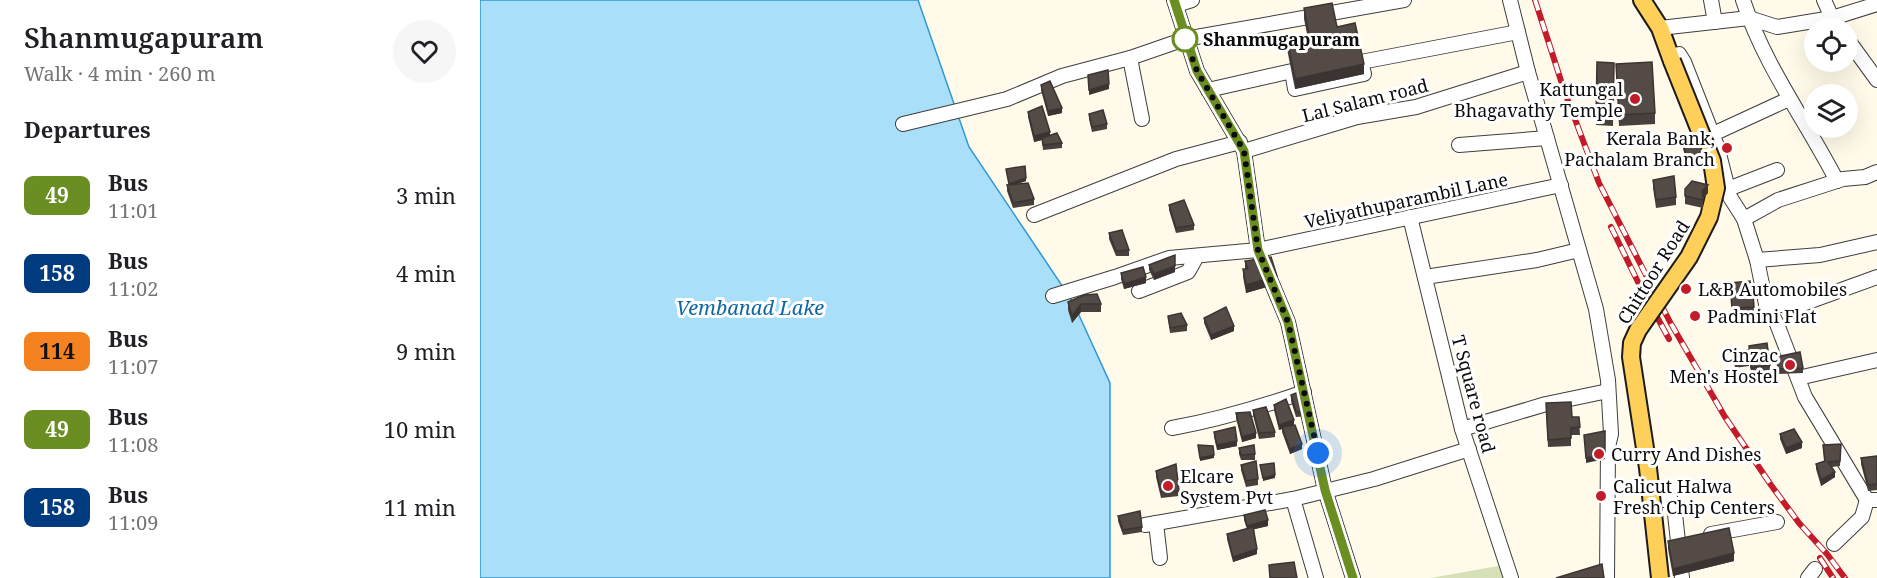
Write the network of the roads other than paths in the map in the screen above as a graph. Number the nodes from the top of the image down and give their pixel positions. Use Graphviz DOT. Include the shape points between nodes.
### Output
graph roads {
  1 [pos="1192,0"];
  2 [pos="1404,0"];
  3 [pos="1510,0"];
  4 [pos="1642,0"];
  5 [pos="1711,0"];
  6 [pos="1743,0"];
  7 [pos="1824,0"];
  8 [pos="1175,3"];
  9 [pos="1877,4"];
  10 [pos="1749,18"];
  11 [pos="1833,18"];
  12 [pos="1847,18"];
  13 [pos="1715,22"];
  14 [pos="1804,25"];
  15 [pos="1660,28"];
  16 [pos="1518,32"];
  17 [pos="1185,39"];
  18 [pos="1858,54"];
  19 [pos="1130,58"];
  20 [pos="1671,59"];
  21 [pos="1528,72"];
  22 [pos="1877,80"];
  23 [pos="1208,90"];
  24 [pos="1789,99"];
  25 [pos="1142,118"];
  26 [pos="903,124"];
  27 [pos="1713,134"];
  28 [pos="1547,138"];
  29 [pos="1459,145"];
  30 [pos="1242,146"];
  31 [pos="1777,170"];
  32 [pos="1877,172"];
  33 [pos="1837,181"];
  34 [pos="1560,185"];
  35 [pos="1728,189"];
  36 [pos="1034,214"];
  37 [pos="1410,217"];
  38 [pos="1744,219"];
  39 [pos="1877,242"];
  40 [pos="1258,250"];
  41 [pos="1579,250"];
  42 [pos="1197,256"];
  43 [pos="1757,260"];
  44 [pos="1425,277"];
  45 [pos="1877,277"];
  46 [pos="1139,291"];
  47 [pos="1053,296"];
  48 [pos="1766,304"];
  49 [pos="1877,360"];
  50 [pos="1798,378"];
  51 [pos="1608,391"];
  52 [pos="1304,392"];
  53 [pos="1172,428"];
  54 [pos="1462,429"];
  55 [pos="1469,449"];
  56 [pos="1325,490"];
  57 [pos="1293,499"];
  58 [pos="1663,500"];
  59 [pos="1872,500"];
  60 [pos="1777,522"];
  61 [pos="1688,539"];
  62 [pos="1834,544"];
  63 [pos="1160,558"];
  64 [pos="1316,578"];
  65 [pos="1353,578"];
  66 [pos="1511,578"];
  67 [pos="1607,578"];
  68 [pos="1660,578"];
  69 [pos="1682,578"];
  1 -- 8 [label="street"];
  2 -- 17 [label="street"];
  3 -- 16 [label="street"];
  4 -- 15 [label="main road, Chittoor Road"];
  5 -- 13 [label="street"];
  6 -- 10 [label="street"];
  7 -- 11 [label="street"];
  8 -- 17 [label="street"];
  9 -- 12 [label="street"];
  10 -- 13 [label="street"];
  10 -- 14 [label="street" via="1777,27"];
  10 -- 24 [label="street"];
  13 -- 15 [label="street"];
  15 -- 20 [label="main road, Chittoor Road"];
  16 -- 21 [label="street"];
  16 -- 23 [label="street" via="1361,62 1364,74 1296,89 1292,71"];
  17 -- 19 [label="street"];
  17 -- 23 [label="street"];
  18 -- 22 [label="street"];
  19 -- 25 [label="street"];
  19 -- 26 [label="street" via="1062,76 1007,99"];
  20 -- 27 [label="street" via="1679,54 1684,62"];
  20 -- 68 [label="main road, Chittoor Road, bridge" via="1712,161 1716,188 1709,217 1689,257 1632,343"];
  21 -- 28 [label="street"];
  21 -- 30 [label="street, Lal Salam road" via="1416,107 1357,117"];
  23 -- 30 [label="street"];
  24 -- 27 [label="street"];
  24 -- 33 [label="street"];
  27 -- 35 [label="street"];
  28 -- 29 [label="street"];
  28 -- 34 [label="street"];
  30 -- 36 [label="street, Lal Salam road" via="1176,159"];
  30 -- 40 [label="street"];
  31 -- 35 [label="street"];
  32 -- 33 [label="street"];
  33 -- 38 [label="street" via="1778,200"];
  34 -- 37 [label="street, Veliyathuparambil Lane"];
  34 -- 41 [label="street"];
  35 -- 38 [label="street"];
  37 -- 40 [label="street, Veliyathuparambil Lane"];
  37 -- 44 [label="street, T Square road"];
  38 -- 43 [label="street"];
  39 -- 43 [label="street" via="1820,255"];
  40 -- 42 [label="street, Veliyathuparambil Lane"];
  40 -- 52 [label="street" via="1288,322"];
  41 -- 44 [label="street"];
  41 -- 51 [label="street" via="1596,309"];
  42 -- 46 [label="street" via="1188,272"];
  42 -- 47 [label="street, Veliyathuparambil Lane" via="1168,258"];
  43 -- 48 [label="street"];
  44 -- 54 [label="street, T Square road"];
  45 -- 48 [label="street" via="1797,306"];
  48 -- 50 [label="street"];
  49 -- 50 [label="street"];
  50 -- 59 [label="street" via="1805,397"];
  51 -- 54 [label="street" via="1546,404"];
  51 -- 67 [label="street" via="1611,434"];
  52 -- 53 [label="street"];
  52 -- 56 [label="street"];
  54 -- 55 [label="street, T Square road"];
  55 -- 56 [label="street"];
  55 -- 66 [label="street, T Square road"];
  56 -- 57 [label="street"];
  56 -- 65 [label="street"];
  57 -- 63 [label="street" via="1151,524"];
  57 -- 64 [label="street"];
  58 -- 61 [label="street" via="1670,498"];
  59 -- 62 [label="street" via="1862,517"];
  60 -- 61 [label="street"];
  61 -- 69 [label="street"];
}
